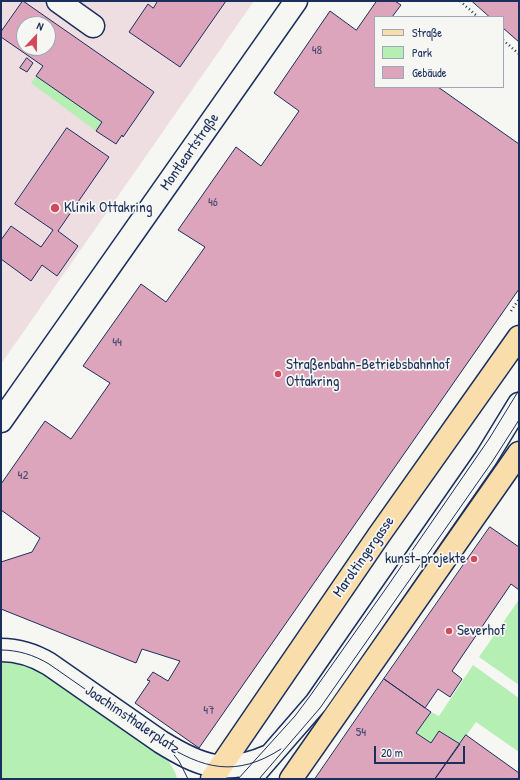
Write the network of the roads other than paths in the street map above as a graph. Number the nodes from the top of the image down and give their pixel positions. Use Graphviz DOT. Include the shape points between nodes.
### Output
graph roads {
  1 [pos="58,1"];
  2 [pos="296,1"];
  3 [pos="93,26"];
  4 [pos="519,337"];
  5 [pos="519,404"];
  6 [pos="1,421"];
  7 [pos="516,462"];
  8 [pos="1,650"];
  9 [pos="269,756"];
  10 [pos="216,773"];
  11 [pos="250,779"];
  12 [pos="291,779"];
  1 -- 3 [label="street"];
  2 -- 6 [label="street, Montleartstraße"];
  4 -- 10 [label="main road, Maroltingergasse"];
  5 -- 9 [label="street" via="486,458 316,703"];
  7 -- 12 [label="main road"];
  8 -- 10 [label="street, Joachimsthalerplatz" via="17,651 41,659 176,752"];
  9 -- 10 [label="street, Joachimsthalerplatz"];
  9 -- 11 [label="street"];
}
